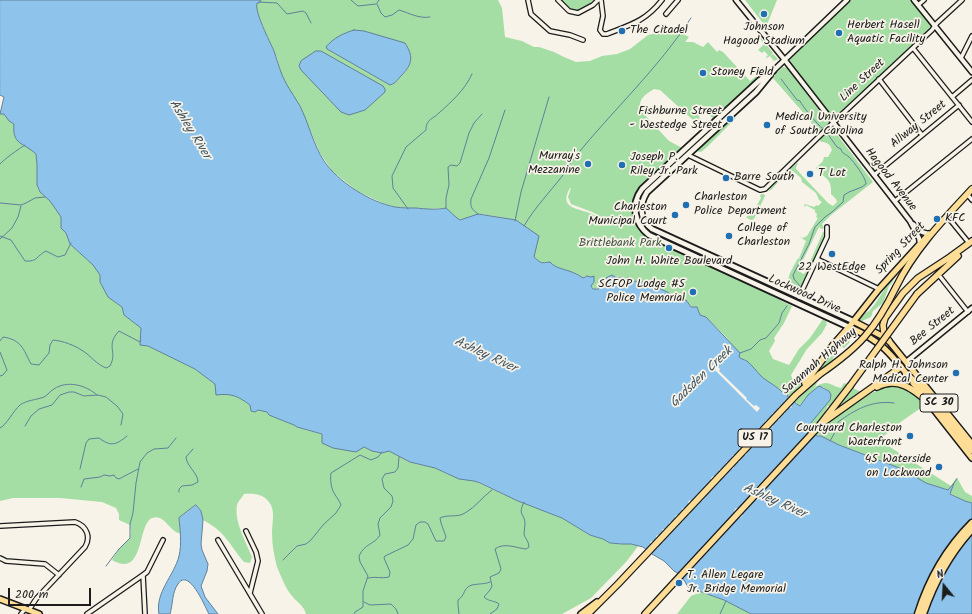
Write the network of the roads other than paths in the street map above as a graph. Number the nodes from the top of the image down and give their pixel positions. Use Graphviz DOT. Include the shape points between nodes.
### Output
graph roads {
  1 [pos="528,0"];
  2 [pos="558,0"];
  3 [pos="599,0"];
  4 [pos="662,0"];
  5 [pos="678,0"];
  6 [pos="736,0"];
  7 [pos="847,0"];
  8 [pos="914,0"];
  9 [pos="924,0"];
  10 [pos="962,0"];
  11 [pos="918,5"];
  12 [pos="666,14"];
  13 [pos="935,26"];
  14 [pos="972,36"];
  15 [pos="583,40"];
  16 [pos="913,48"];
  17 [pos="961,58"];
  18 [pos="784,59"];
  19 [pos="773,71"];
  20 [pos="972,72"];
  21 [pos="879,79"];
  22 [pos="972,80"];
  23 [pos="952,97"];
  24 [pos="734,104"];
  25 [pos="959,105"];
  26 [pos="738,108"];
  27 [pos="972,122"];
  28 [pos="833,123"];
  29 [pos="922,135"];
  30 [pos="972,140"];
  31 [pos="680,154"];
  32 [pos="687,155"];
  33 [pos="874,175"];
  34 [pos="656,177"];
  35 [pos="659,181"];
  36 [pos="972,189"];
  37 [pos="967,194"];
  38 [pos="972,200"];
  39 [pos="895,201"];
  40 [pos="947,216"];
  41 [pos="910,221"];
  42 [pos="827,227"];
  43 [pos="929,234"];
  44 [pos="670,237"];
  45 [pos="971,242"];
  46 [pos="667,244"];
  47 [pos="920,244"];
  48 [pos="710,256"];
  49 [pos="816,259"];
  50 [pos="707,262"];
  51 [pos="736,268"];
  52 [pos="734,274"];
  53 [pos="938,274"];
  54 [pos="765,281"];
  55 [pos="762,287"];
  56 [pos="879,289"];
  57 [pos="799,297"];
  58 [pos="796,303"];
  59 [pos="972,308"];
  60 [pos="968,312"];
  61 [pos="836,314"];
  62 [pos="833,319"];
  63 [pos="853,321"];
  64 [pos="849,327"];
  65 [pos="889,341"];
  66 [pos="906,362"];
  67 [pos="901,367"];
  68 [pos="906,374"];
  69 [pos="928,389"];
  70 [pos="864,394"];
  71 [pos="796,395"];
  72 [pos="928,402"];
  73 [pos="818,427"];
  74 [pos="972,443"];
  75 [pos="972,450"];
  76 [pos="972,458"];
  77 [pos="972,518"];
  78 [pos="972,523"];
  79 [pos="0,526"];
  80 [pos="972,531"];
  81 [pos="246,532"];
  82 [pos="163,540"];
  83 [pos="218,540"];
  84 [pos="953,544"];
  85 [pos="0,558"];
  86 [pos="59,575"];
  87 [pos="143,575"];
  88 [pos="250,593"];
  89 [pos="606,596"];
  90 [pos="0,599"];
  91 [pos="27,610"];
  92 [pos="21,614"];
  93 [pos="39,614"];
  94 [pos="87,614"];
  95 [pos="145,614"];
  96 [pos="262,614"];
  97 [pos="580,614"];
  98 [pos="588,614"];
  99 [pos="645,614"];
  100 [pos="918,614"];
  101 [pos="923,614"];
  1 -- 15 [label="street" via="531,14 550,31"];
  2 -- 3 [label="street" via="569,11 578,13"];
  3 -- 4 [label="street" via="602,16 600,30 607,34 639,22"];
  5 -- 12 [label="street"];
  6 -- 18 [label="street, Hagood Avenue"];
  7 -- 18 [label="street"];
  8 -- 11 [label="street"];
  9 -- 11 [label="street"];
  10 -- 13 [label="street, Line Street"];
  11 -- 13 [label="street"];
  13 -- 16 [label="street, Line Street"];
  13 -- 17 [label="street"];
  14 -- 17 [label="street"];
  16 -- 21 [label="street, Line Street"];
  16 -- 23 [label="street"];
  17 -- 20 [label="street"];
  18 -- 19 [label="street"];
  18 -- 28 [label="street, Hagood Avenue"];
  19 -- 24 [label="main road, Lockwood Drive"];
  19 -- 26 [label="main road, Lockwood Drive" via="756,92"];
  21 -- 28 [label="street, Line Street"];
  21 -- 29 [label="street"];
  22 -- 23 [label="street"];
  23 -- 25 [label="street"];
  24 -- 26 [label="main road"];
  24 -- 31 [label="main road, Lockwood Drive"];
  25 -- 27 [label="street"];
  25 -- 29 [label="street, Allway Street"];
  26 -- 32 [label="main road, Lockwood Drive"];
  28 -- 32 [label="street, Line Street" via="763,190"];
  28 -- 33 [label="street, Hagood Avenue"];
  29 -- 33 [label="street, Allway Street"];
  30 -- 39 [label="street"];
  31 -- 32 [label="main road"];
  31 -- 34 [label="main road, Lockwood Drive"];
  32 -- 35 [label="main road, Lockwood Drive"];
  33 -- 39 [label="street, Hagood Avenue"];
  34 -- 35 [label="main road"];
  34 -- 46 [label="main road, Lockwood Drive" via="639,193 635,213 638,223 645,232"];
  35 -- 44 [label="main road, Lockwood Drive" via="647,192 642,202 642,212 649,226"];
  36 -- 37 [label="highway, Spring Street / US 17"];
  37 -- 38 [label="street"];
  37 -- 40 [label="highway, Spring Street / US 17"];
  39 -- 41 [label="street, Hagood Avenue"];
  40 -- 43 [label="main road, Spring Street"];
  40 -- 45 [label="street"];
  40 -- 71 [label="highway, Savannah Highway / US 17, bridge" via="910,262 881,315 865,337"];
  41 -- 43 [label="street, Hagood Avenue" via="922,232"];
  41 -- 47 [label="street, Hagood Avenue"];
  42 -- 49 [label="street" via="827,236"];
  43 -- 47 [label="main road, Spring Street"];
  44 -- 46 [label="main road"];
  44 -- 48 [label="main road, Lockwood Drive"];
  45 -- 53 [label="highway"];
  45 -- 65 [label="highway" via="918,278 903,293 885,318 884,333"];
  46 -- 50 [label="main road, Lockwood Drive"];
  47 -- 56 [label="main road, Spring Street"];
  48 -- 50 [label="main road"];
  48 -- 51 [label="main road, Lockwood Drive"];
  49 -- 56 [label="street"];
  49 -- 57 [label="street"];
  50 -- 52 [label="main road, Lockwood Drive"];
  51 -- 52 [label="main road"];
  51 -- 54 [label="main road, Lockwood Drive"];
  52 -- 55 [label="main road, Lockwood Drive"];
  53 -- 60 [label="street"];
  53 -- 73 [label="highway, bridge" via="917,294"];
  54 -- 55 [label="main road"];
  54 -- 57 [label="main road, Lockwood Drive"];
  55 -- 58 [label="main road, Lockwood Drive"];
  56 -- 63 [label="main road, Spring Street"];
  57 -- 58 [label="main road"];
  57 -- 61 [label="main road, Lockwood Drive"];
  58 -- 62 [label="main road, Lockwood Drive"];
  59 -- 60 [label="street, Bee Street"];
  60 -- 66 [label="street, Bee Street"];
  61 -- 62 [label="main road"];
  61 -- 63 [label="main road, Lockwood Drive"];
  62 -- 64 [label="main road, Lockwood Drive"];
  63 -- 64 [label="main road, Spring Street"];
  63 -- 65 [label="main road, Lockwood Drive / SC 30"];
  64 -- 67 [label="main road, Lockwood Drive / SC 30" via="873,339 888,351"];
  64 -- 71 [label="highway"];
  65 -- 66 [label="main road, Lockwood Drive / SC 30"];
  66 -- 67 [label="main road"];
  66 -- 69 [label="main road, Lockwood Drive / SC 30"];
  67 -- 68 [label="main road, Lockwood Drive / SC 30"];
  67 -- 70 [label="highway"];
  68 -- 69 [label="main road" via="910,371"];
  68 -- 72 [label="main road, Lockwood Drive / SC 30"];
  68 -- 75 [label="highway, SC 30" via="924,390"];
  69 -- 74 [label="main road, Lockwood Drive / SC 30"];
  70 -- 72 [label="highway" via="881,385 898,383 910,387"];
  70 -- 73 [label="highway"];
  71 -- 89 [label="highway, Savannah Highway / US 17"];
  72 -- 76 [label="main road, Lockwood Drive / SC 30"];
  73 -- 99 [label="highway"];
  77 -- 84 [label="highway"];
  78 -- 84 [label="highway"];
  79 -- 86 [label="street" via="72,522 80,524 87,530 87,543"];
  80 -- 101 [label="highway" via="942,568"];
  81 -- 88 [label="street" via="258,561"];
  82 -- 87 [label="street"];
  83 -- 88 [label="street"];
  84 -- 100 [label="highway" via="931,579"];
  85 -- 86 [label="street" via="45,564"];
  86 -- 91 [label="street"];
  87 -- 94 [label="street"];
  87 -- 95 [label="street"];
  88 -- 96 [label="street"];
  89 -- 97 [label="main road"];
  89 -- 98 [label="highway, Savannah Highway / US 17"];
  90 -- 91 [label="main road"];
  91 -- 92 [label="street"];
  91 -- 93 [label="main road"];
}
